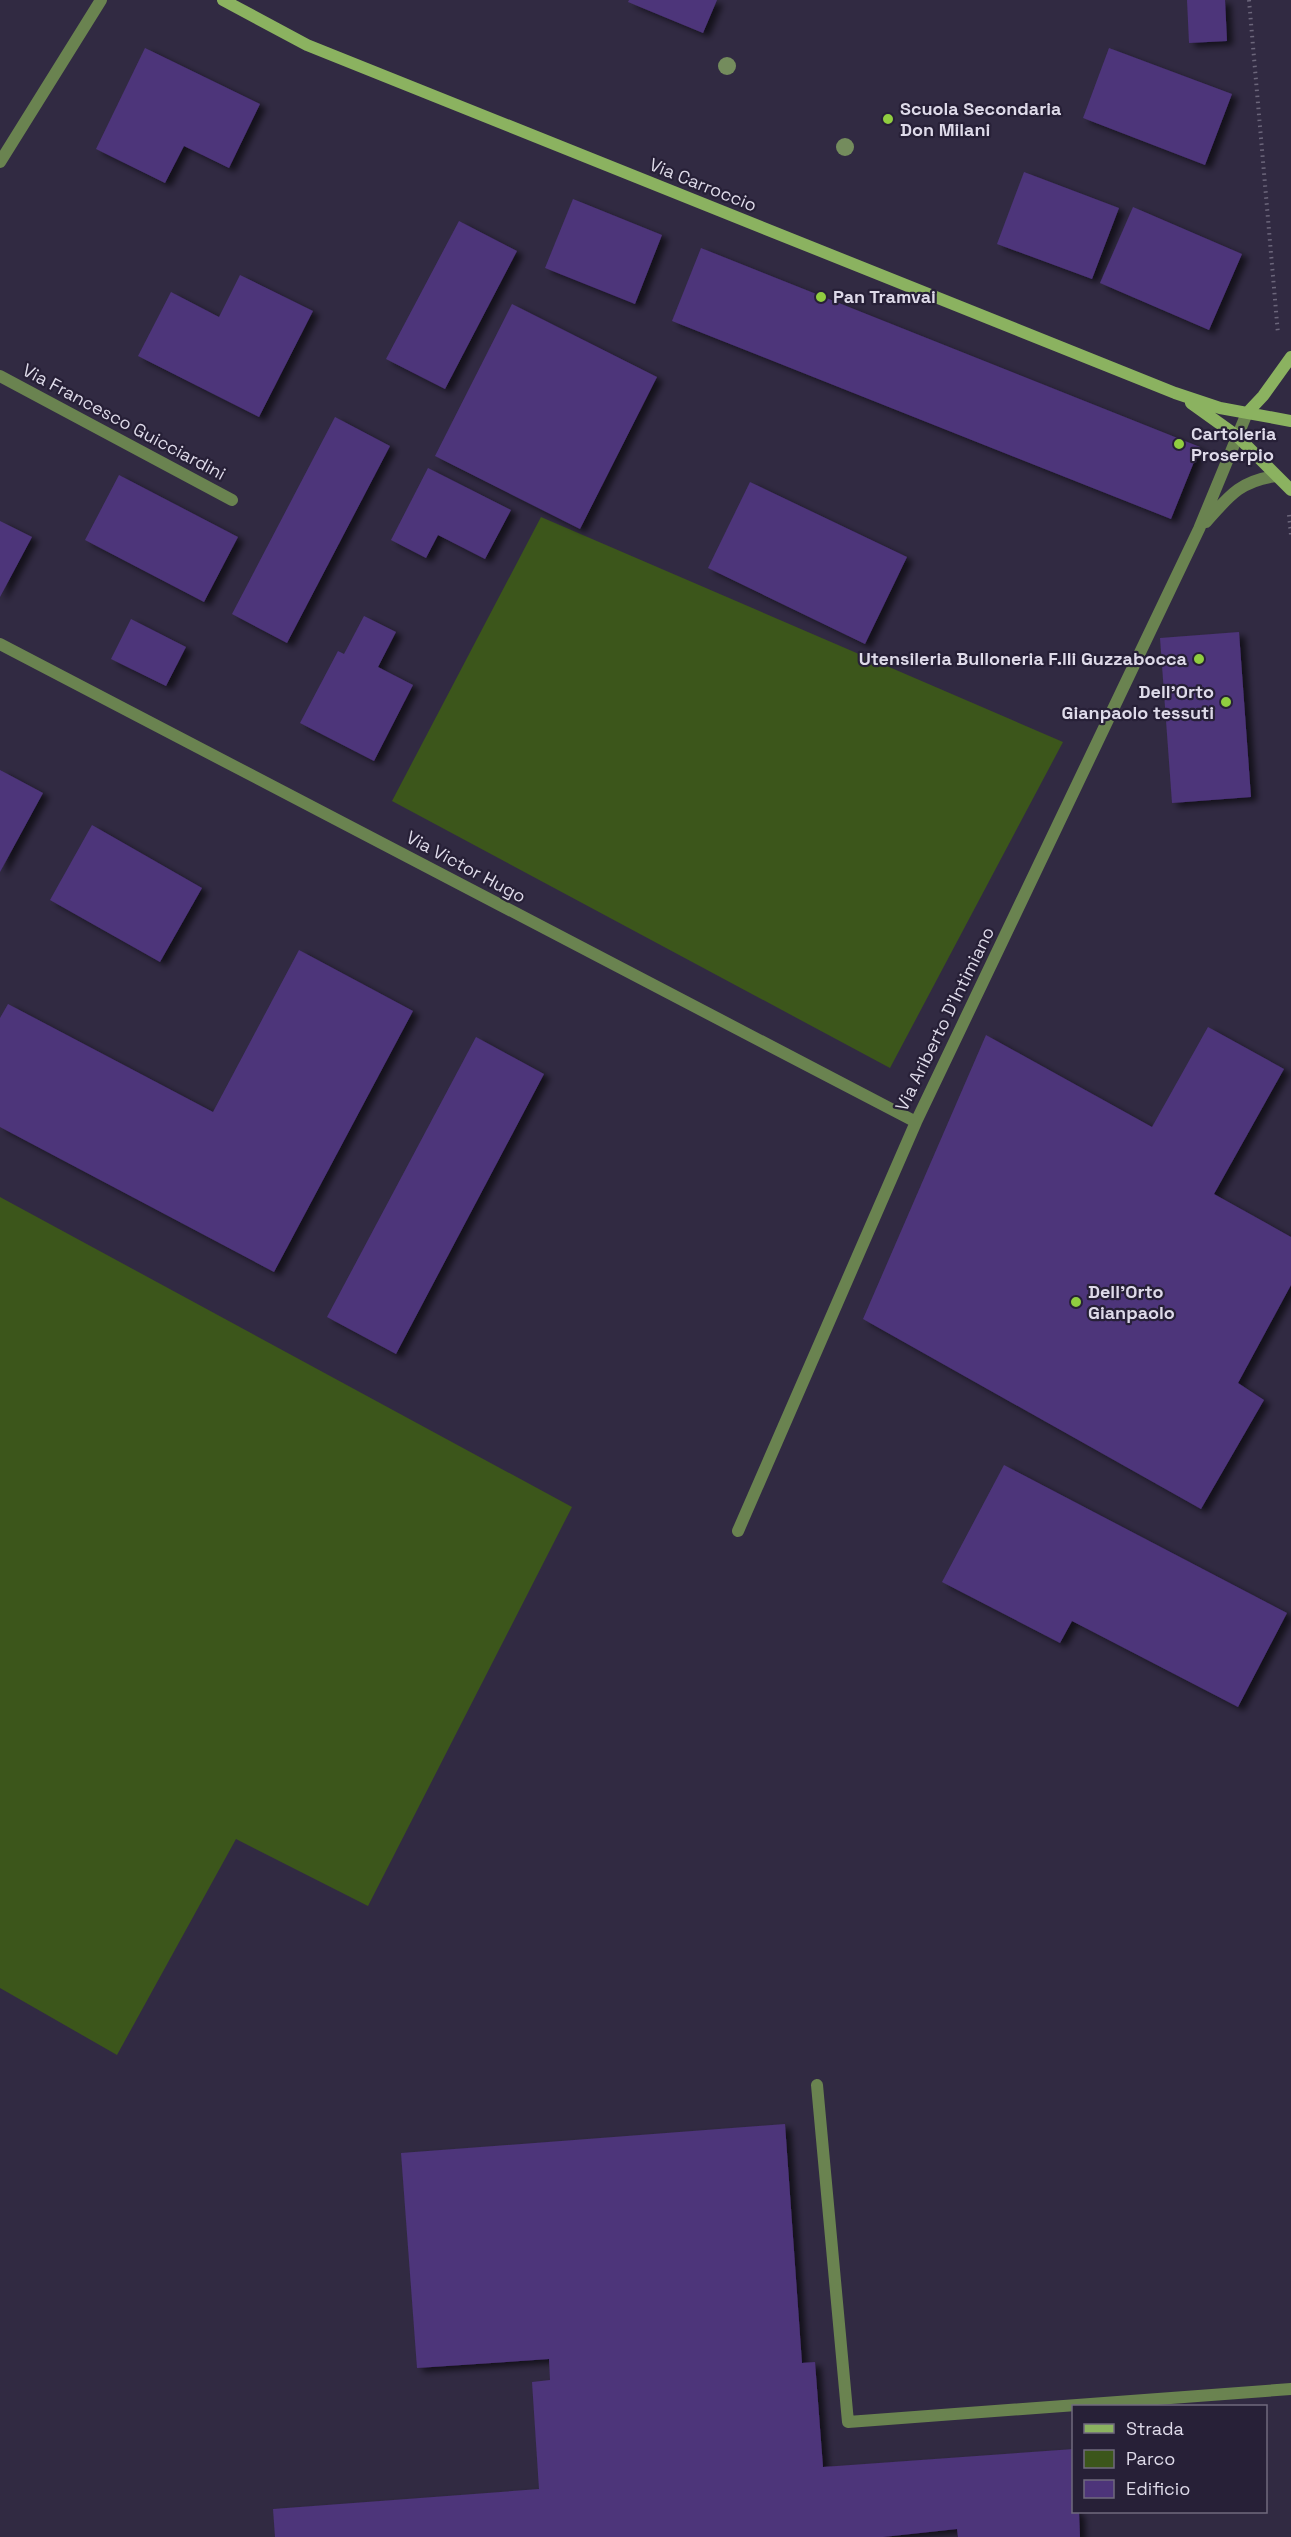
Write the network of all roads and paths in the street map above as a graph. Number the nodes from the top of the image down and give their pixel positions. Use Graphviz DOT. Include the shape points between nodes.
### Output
graph roads {
  1 [pos="101,0"];
  2 [pos="223,0"];
  3 [pos="1249,0"];
  4 [pos="0,162"];
  5 [pos="1291,357"];
  6 [pos="1281,373"];
  7 [pos="0,376"];
  8 [pos="1175,393"];
  9 [pos="1247,413"];
  10 [pos="1291,421"];
  11 [pos="1237,436"];
  12 [pos="1276,476"];
  13 [pos="1289,488"];
  14 [pos="232,500"];
  15 [pos="1199,529"];
  16 [pos="1291,535"];
  17 [pos="0,644"];
  18 [pos="916,1122"];
  19 [pos="738,1531"];
  20 [pos="817,2085"];
  21 [pos="1291,2389"];
  22 [pos="1072,2405"];
  23 [pos="1076,2405"];
  1 -- 4 [label="street"];
  2 -- 8 [label="street, Via Carroccio" via="307,45"];
  3 -- 6 [label="path"];
  5 -- 6 [label="street"];
  6 -- 9 [label="street"];
  7 -- 14 [label="street, Via Francesco Guicciardini"];
  8 -- 9 [label="street, Via Carroccio"];
  8 -- 11 [label="street, Via Carroccio"];
  9 -- 10 [label="street, Via Carroccio"];
  9 -- 11 [label="street, Via Ariberto D'Intimiano"];
  11 -- 12 [label="street, Via Carroccio"];
  11 -- 15 [label="street, Via Ariberto D'Intimiano"];
  12 -- 13 [label="street, Via Carroccio"];
  12 -- 15 [label="street, Via Ariberto D'Intimiano" via="1260,478 1234,490"];
  13 -- 16 [label="path"];
  15 -- 18 [label="street, Via Ariberto D'Intimiano"];
  17 -- 18 [label="street, Via Victor Hugo"];
  18 -- 19 [label="street, Via Ariberto D'Intimiano"];
  20 -- 22 [label="street" via="848,2422"];
  21 -- 23 [label="street"];
}
